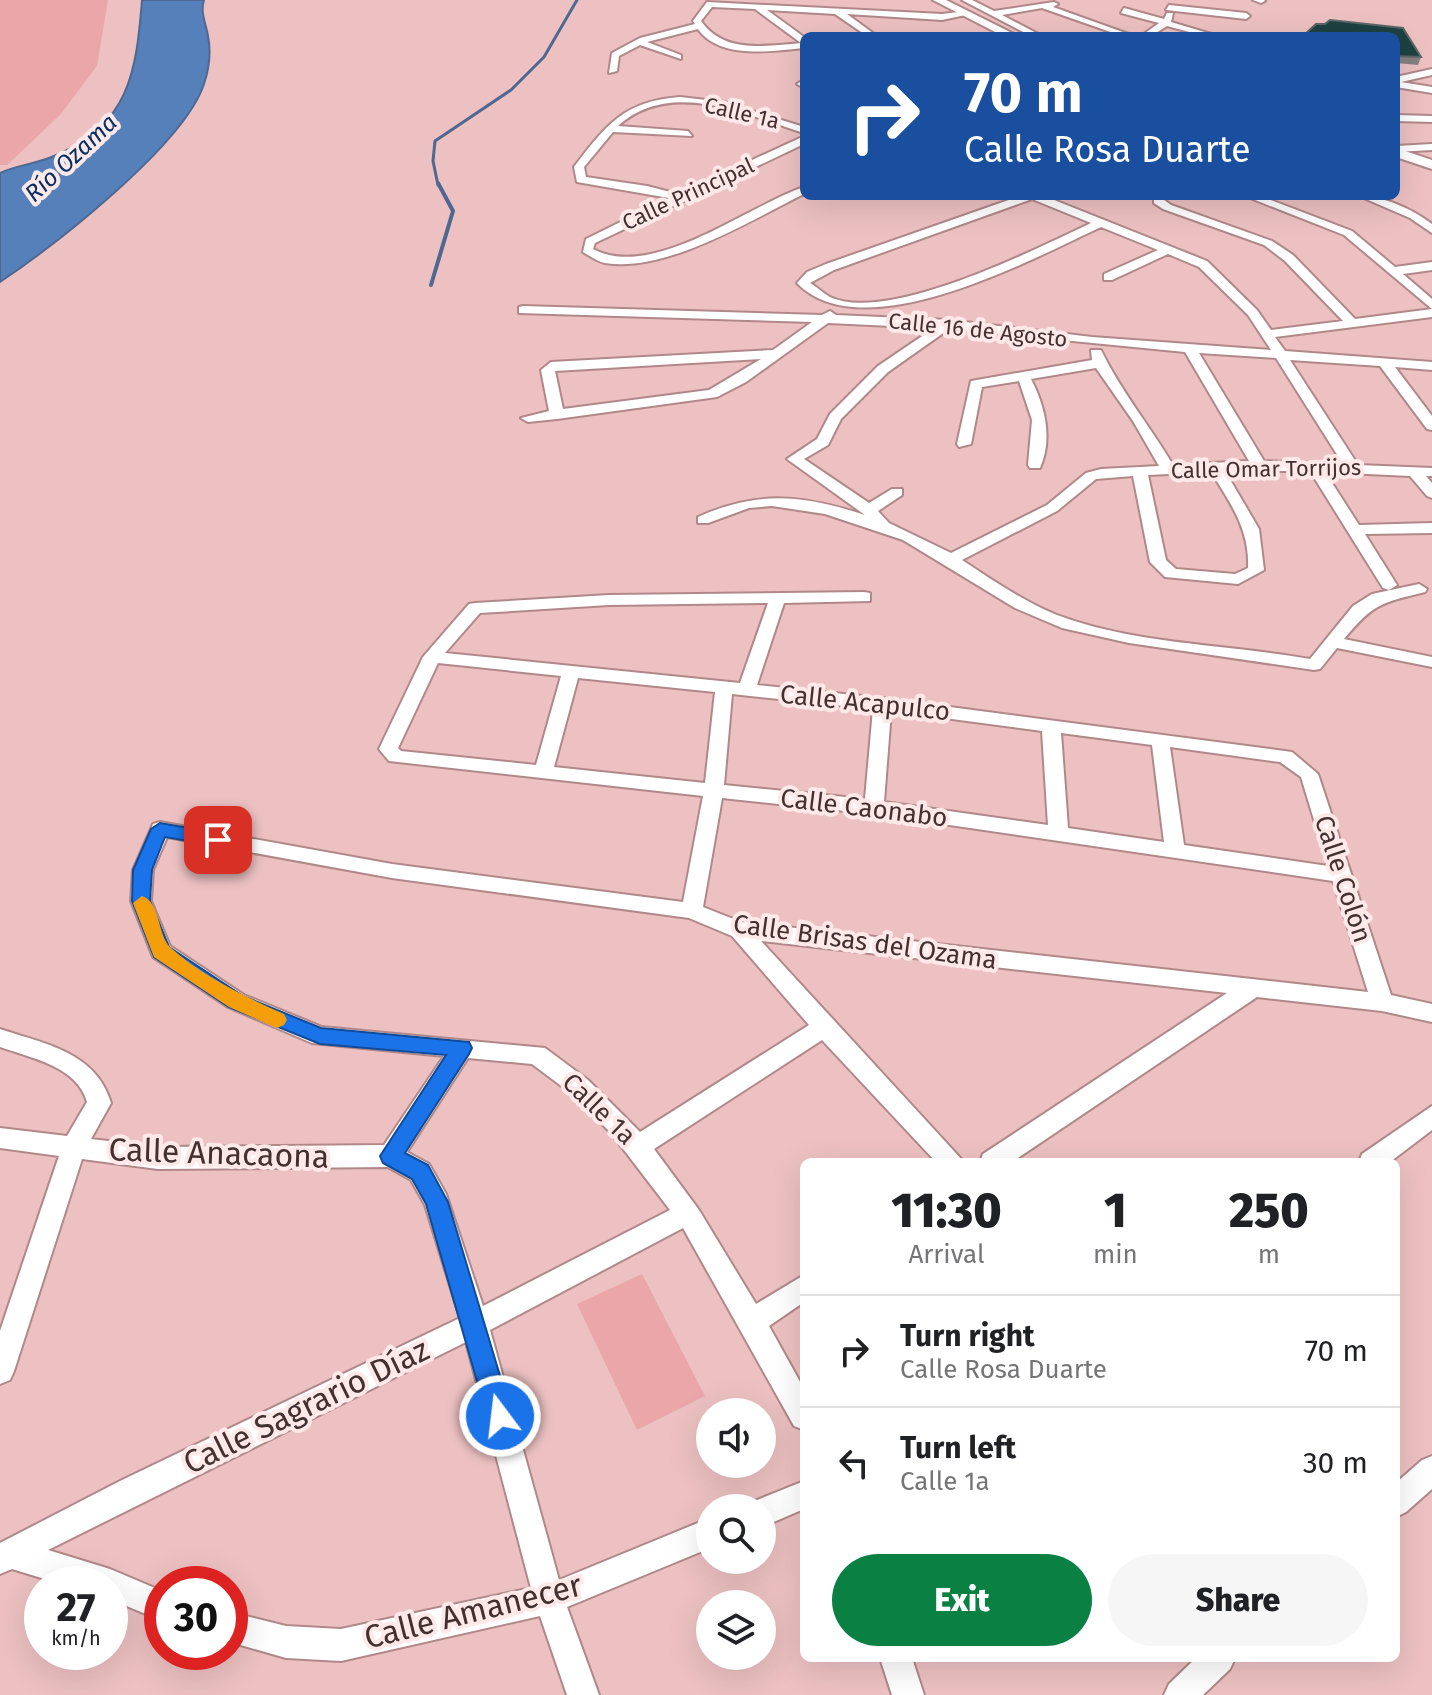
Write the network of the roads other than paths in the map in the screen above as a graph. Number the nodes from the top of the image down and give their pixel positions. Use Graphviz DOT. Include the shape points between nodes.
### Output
graph roads {
  1 [pos="966,0"];
  2 [pos="1063,0"];
  3 [pos="932,1"];
  4 [pos="1167,4"];
  5 [pos="1043,6"];
  6 [pos="758,7"];
  7 [pos="837,11"];
  8 [pos="1124,11"];
  9 [pos="966,14"];
  10 [pos="990,14"];
  11 [pos="1246,16"];
  12 [pos="942,17"];
  13 [pos="1167,22"];
  14 [pos="699,26"];
  15 [pos="867,32"];
  16 [pos="974,32"];
  17 [pos="1004,32"];
  18 [pos="1029,32"];
  19 [pos="1118,32"];
  20 [pos="1151,32"];
  21 [pos="1201,32"];
  22 [pos="800,40"];
  23 [pos="640,42"];
  24 [pos="800,43"];
  25 [pos="678,57"];
  26 [pos="612,71"];
  27 [pos="1432,75"];
  28 [pos="1400,81"];
  29 [pos="1400,83"];
  30 [pos="1432,90"];
  31 [pos="1400,118"];
  32 [pos="1432,119"];
  33 [pos="800,128"];
  34 [pos="612,129"];
  35 [pos="688,134"];
  36 [pos="800,142"];
  37 [pos="1432,147"];
  38 [pos="1400,151"];
  39 [pos="1400,153"];
  40 [pos="1400,164"];
  41 [pos="1432,165"];
  42 [pos="1432,175"];
  43 [pos="800,192"];
  44 [pos="680,198"];
  45 [pos="1021,200"];
  46 [pos="1043,200"];
  47 [pos="1158,200"];
  48 [pos="1261,200"];
  49 [pos="1374,200"];
  50 [pos="1103,222"];
  51 [pos="1432,230"];
  52 [pos="1170,249"];
  53 [pos="1432,266"];
  54 [pos="1395,271"];
  55 [pos="1108,277"];
  56 [pos="837,305"];
  57 [pos="1432,305"];
  58 [pos="523,310"];
  59 [pos="1432,313"];
  60 [pos="828,318"];
  61 [pos="1352,323"];
  62 [pos="948,324"];
  63 [pos="1267,334"];
  64 [pos="1092,341"];
  65 [pos="1190,349"];
  66 [pos="772,354"];
  67 [pos="1279,354"];
  68 [pos="1384,362"];
  69 [pos="1099,363"];
  70 [pos="1432,366"];
  71 [pos="1024,377"];
  72 [pos="557,415"];
  73 [pos="528,418"];
  74 [pos="1432,426"];
  75 [pos="964,444"];
  76 [pos="1035,465"];
  77 [pos="1259,465"];
  78 [pos="1314,466"];
  79 [pos="1352,466"];
  80 [pos="1216,468"];
  81 [pos="1169,471"];
  82 [pos="1415,472"];
  83 [pos="1432,472"];
  84 [pos="1140,473"];
  85 [pos="897,492"];
  86 [pos="1432,493"];
  87 [pos="869,510"];
  88 [pos="703,520"];
  89 [pos="885,528"];
  90 [pos="1432,528"];
  91 [pos="1355,530"];
  92 [pos="951,559"];
  93 [pos="1389,585"];
  94 [pos="1419,589"];
  95 [pos="864,597"];
  96 [pos="777,600"];
  97 [pos="1334,642"];
  98 [pos="432,657"];
  99 [pos="1432,662"];
  100 [pos="571,673"];
  101 [pos="724,688"];
  102 [pos="747,690"];
  103 [pos="882,704"];
  104 [pos="1051,726"];
  105 [pos="1160,739"];
  106 [pos="1297,761"];
  107 [pos="543,772"];
  108 [pos="714,791"];
  109 [pos="874,807"];
  110 [pos="160,829"];
  111 [pos="1058,833"];
  112 [pos="1175,850"];
  113 [pos="1341,875"];
  114 [pos="692,911"];
  115 [pos="739,930"];
  116 [pos="1251,989"];
  117 [pos="1382,1002"];
  118 [pos="1432,1013"];
  119 [pos="824,1027"];
  120 [pos="0,1038"];
  121 [pos="462,1048"];
  122 [pos="1432,1116"];
  123 [pos="0,1138"];
  124 [pos="639,1146"];
  125 [pos="74,1147"];
  126 [pos="391,1156"];
  127 [pos="948,1158"];
  128 [pos="998,1158"];
  129 [pos="1376,1158"];
  130 [pos="686,1214"];
  131 [pos="800,1290"];
  132 [pos="752,1322"];
  133 [pos="475,1324"];
  134 [pos="0,1371"];
  135 [pos="800,1409"];
  136 [pos="1432,1470"];
  137 [pos="800,1497"];
  138 [pos="1400,1498"];
  139 [pos="776,1506"];
  140 [pos="696,1539"];
  141 [pos="6,1557"];
  142 [pos="41,1566"];
  143 [pos="549,1599"];
  144 [pos="248,1632"];
  145 [pos="897,1662"];
  146 [pos="1215,1662"];
  147 [pos="583,1695"];
  148 [pos="908,1695"];
  149 [pos="1180,1695"];
  1 -- 10 [label="street"];
  2 -- 5 [label="street"];
  3 -- 9 [label="street"];
  3 -- 12 [label="street"];
  4 -- 11 [label="street"];
  4 -- 13 [label="street"];
  5 -- 10 [label="street"];
  5 -- 19 [label="street"];
  6 -- 7 [label="street"];
  6 -- 14 [label="street" via="710,4 697,21"];
  6 -- 22 [label="street"];
  7 -- 12 [label="street"];
  7 -- 15 [label="street"];
  8 -- 13 [label="street"];
  9 -- 12 [label="street"];
  9 -- 17 [label="street"];
  10 -- 18 [label="street"];
  12 -- 16 [label="street"];
  13 -- 20 [label="street"];
  13 -- 21 [label="street"];
  14 -- 23 [label="street"];
  14 -- 24 [label="street" via="736,48"];
  23 -- 25 [label="street"];
  23 -- 26 [label="street" via="615,55"];
  27 -- 28 [label="street"];
  29 -- 30 [label="street"];
  31 -- 32 [label="street"];
  33 -- 34 [label="street, Calle 1a" via="717,99 641,105"];
  34 -- 35 [label="street"];
  34 -- 44 [label="street, Calle 1a" via="579,167 581,180"];
  36 -- 44 [label="street, Calle Principal"];
  37 -- 38 [label="street"];
  39 -- 41 [label="street"];
  40 -- 42 [label="street"];
  43 -- 44 [label="street, Calle Principal" via="657,257 613,262 594,258 587,250 590,241"];
  45 -- 56 [label="street" via="830,267 803,283"];
  46 -- 50 [label="street"];
  47 -- 61 [label="street" via="1268,243"];
  48 -- 54 [label="street" via="1340,228"];
  49 -- 51 [label="street" via="1414,216"];
  50 -- 52 [label="street"];
  50 -- 56 [label="street" via="944,290 890,302"];
  52 -- 55 [label="street"];
  52 -- 63 [label="street" via="1218,275"];
  53 -- 54 [label="street"];
  54 -- 57 [label="street"];
  56 -- 60 [label="street"];
  58 -- 60 [label="street, Calle 16 de Agosto"];
  59 -- 61 [label="street"];
  60 -- 62 [label="street, Calle 16 de Agosto"];
  60 -- 66 [label="street"];
  61 -- 63 [label="street"];
  62 -- 64 [label="street, Calle 16 de Agosto"];
  62 -- 87 [label="street" via="883,369 835,417 823,442 794,459"];
  63 -- 67 [label="street"];
  64 -- 65 [label="street, Calle 16 de Agosto"];
  64 -- 69 [label="street"];
  65 -- 67 [label="street, Calle 16 de Agosto"];
  65 -- 77 [label="street"];
  66 -- 72 [label="street" via="712,394"];
  66 -- 72 [label="street" via="556,365 548,370"];
  67 -- 68 [label="street, Calle 16 de Agosto"];
  67 -- 79 [label="street"];
  68 -- 70 [label="street, Calle 16 de Agosto"];
  68 -- 74 [label="street"];
  69 -- 71 [label="street"];
  69 -- 81 [label="street"];
  71 -- 75 [label="street" via="974,386"];
  71 -- 76 [label="street" via="1040,410"];
  72 -- 73 [label="street"];
  77 -- 78 [label="street, Calle Omar Torrijos"];
  77 -- 80 [label="street, Calle Omar Torrijos"];
  78 -- 79 [label="street, Calle Omar Torrijos"];
  78 -- 91 [label="street"];
  79 -- 82 [label="street, Calle Omar Torrijos"];
  80 -- 81 [label="street, Calle Omar Torrijos"];
  80 -- 84 [label="street" via="1253,529 1259,552 1256,570 1238,579 1171,574 1158,562"];
  81 -- 84 [label="street, Calle Omar Torrijos"];
  82 -- 83 [label="street, Calle Omar Torrijos"];
  82 -- 86 [label="street"];
  84 -- 92 [label="street, Calle Omar Torrijos" via="1091,476 1038,516"];
  85 -- 87 [label="street"];
  87 -- 89 [label="street"];
  88 -- 89 [label="street" via="744,504 775,503"];
  89 -- 92 [label="street"];
  90 -- 91 [label="street"];
  91 -- 93 [label="street"];
  92 -- 97 [label="street" via="1036,614 1123,637 1314,665"];
  94 -- 97 [label="street" via="1378,598 1359,610"];
  95 -- 96 [label="street"];
  96 -- 98 [label="street" via="486,606 467,613"];
  96 -- 102 [label="street"];
  97 -- 99 [label="street"];
  98 -- 100 [label="street, Calle Acapulco"];
  98 -- 107 [label="street, Calle Caonabo" via="388,749 396,757"];
  100 -- 101 [label="street, Calle Acapulco"];
  100 -- 107 [label="street"];
  101 -- 102 [label="street, Calle Acapulco"];
  101 -- 108 [label="street"];
  102 -- 103 [label="street, Calle Acapulco"];
  103 -- 104 [label="street, Calle Acapulco"];
  103 -- 109 [label="street"];
  104 -- 105 [label="street, Calle Acapulco"];
  104 -- 111 [label="street"];
  105 -- 106 [label="street, Calle Acapulco"];
  105 -- 112 [label="street"];
  106 -- 113 [label="street, Calle Colón" via="1309,774"];
  107 -- 108 [label="street, Calle Caonabo"];
  108 -- 109 [label="street, Calle Caonabo"];
  108 -- 114 [label="street"];
  109 -- 111 [label="street, Calle Caonabo"];
  110 -- 114 [label="street, Calle Brisas del Ozama" via="392,871"];
  110 -- 121 [label="street, Calle 1a" via="143,870 141,901 161,951 236,1001 320,1036"];
  111 -- 112 [label="street, Calle Caonabo"];
  112 -- 113 [label="street, Calle Caonabo"];
  113 -- 117 [label="street, Calle Colón"];
  114 -- 115 [label="street, Calle Brisas del Ozama"];
  115 -- 116 [label="street, Calle Brisas del Ozama"];
  115 -- 119 [label="street"];
  116 -- 117 [label="street, Calle Brisas del Ozama"];
  116 -- 128 [label="street"];
  117 -- 118 [label="street, Calle Brisas del Ozama"];
  119 -- 124 [label="street"];
  119 -- 127 [label="street"];
  120 -- 125 [label="street" via="92,1079 99,1103"];
  121 -- 124 [label="street, Calle 1a" via="537,1055 567,1074"];
  121 -- 126 [label="street"];
  122 -- 129 [label="street"];
  123 -- 125 [label="street, Calle Anacaona"];
  124 -- 130 [label="street, Calle 1a"];
  125 -- 126 [label="street, Calle Anacaona" via="158,1158"];
  125 -- 134 [label="street"];
  126 -- 133 [label="street" via="420,1172 437,1202"];
  130 -- 132 [label="street, Calle 1a"];
  130 -- 133 [label="street, Calle Sagrario Díaz"];
  131 -- 132 [label="street"];
  132 -- 135 [label="street, Calle 1a"];
  133 -- 141 [label="street, Calle Sagrario Díaz"];
  133 -- 143 [label="street"];
  136 -- 138 [label="street"];
  137 -- 139 [label="street"];
  140 -- 143 [label="street, Calle Amanecer"];
  141 -- 142 [label="street"];
  143 -- 144 [label="street, Calle Amanecer" via="341,1645 286,1642"];
  143 -- 147 [label="street"];
  145 -- 148 [label="street"];
  146 -- 149 [label="street"];
}
